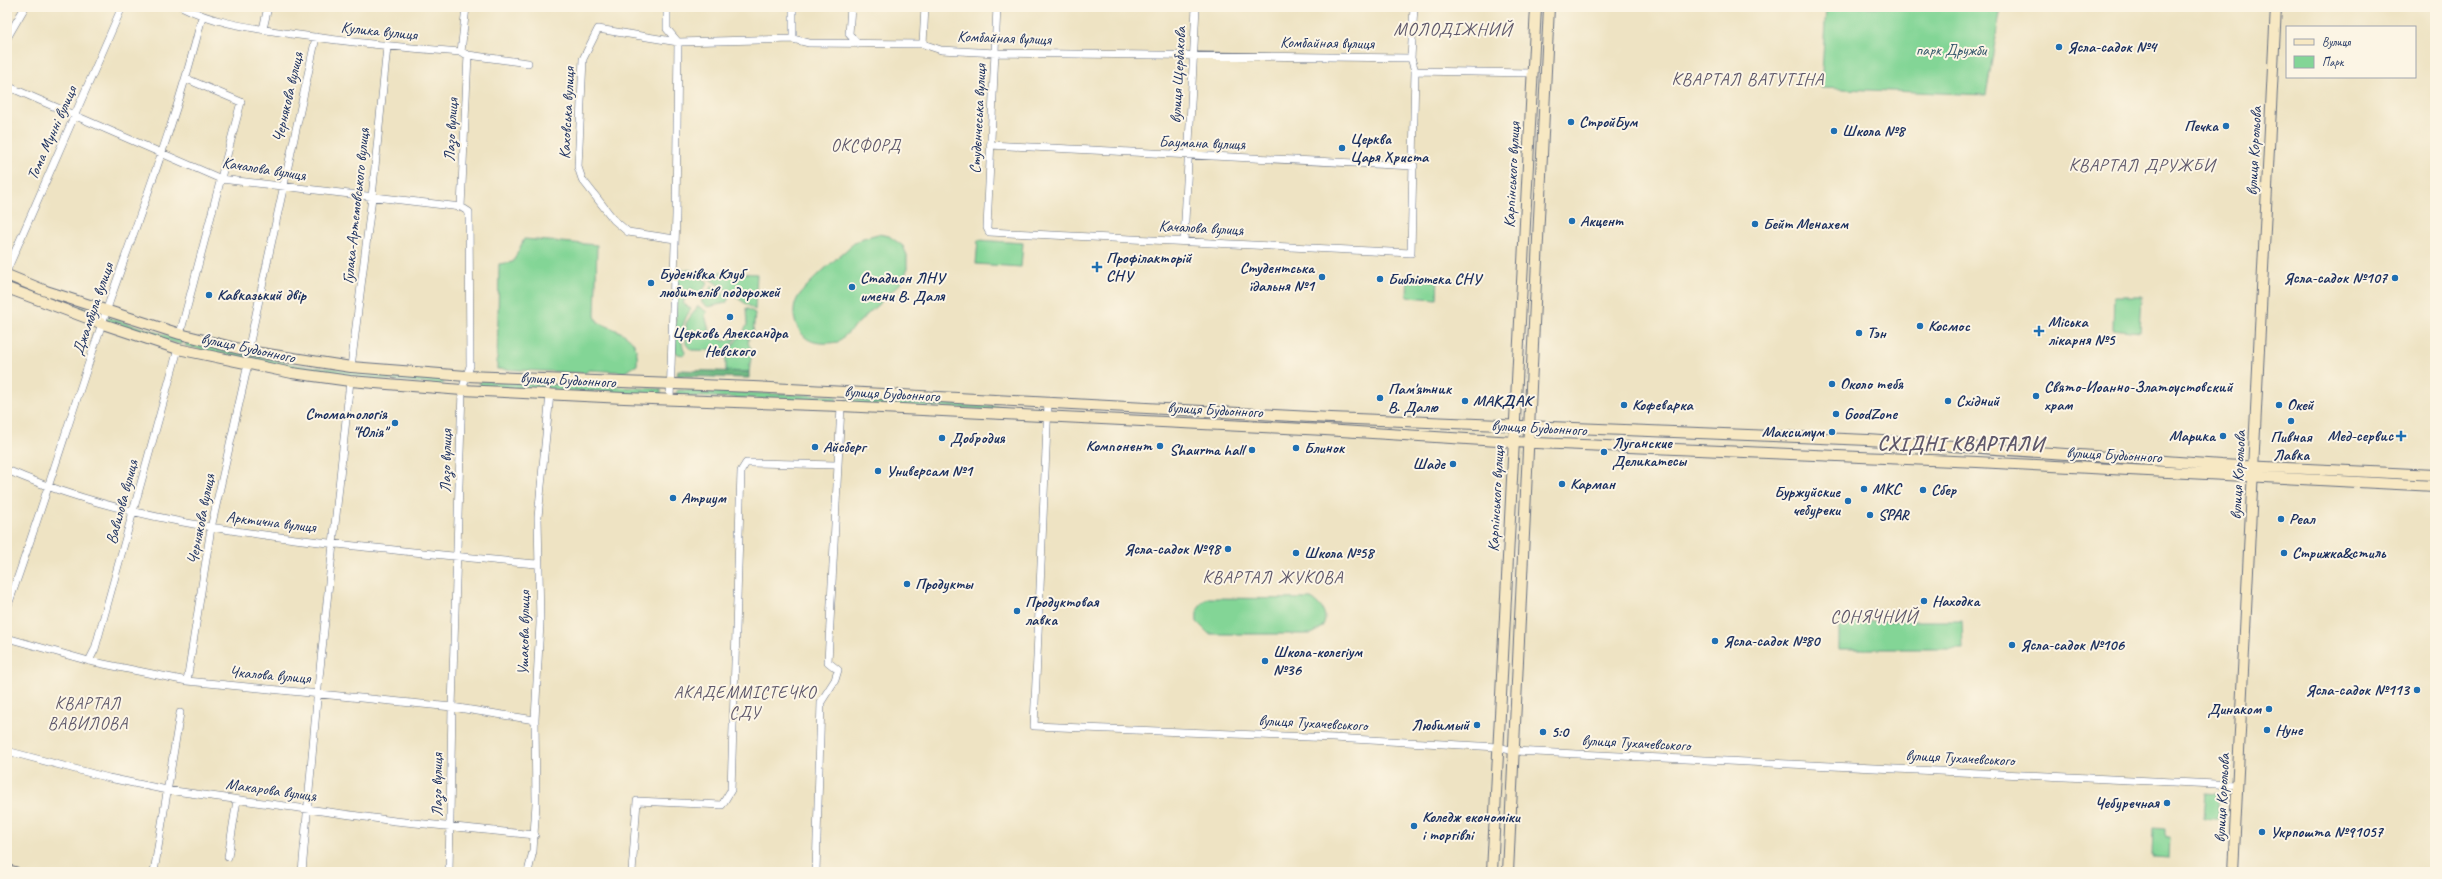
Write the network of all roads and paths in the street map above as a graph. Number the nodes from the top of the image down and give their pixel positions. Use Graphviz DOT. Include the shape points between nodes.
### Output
graph roads {
  1 [pos="25,7"];
  2 [pos="122,7"];
  3 [pos="182,7"];
  4 [pos="268,7"];
  5 [pos="466,7"];
  6 [pos="667,7"];
  7 [pos="793,7"];
  8 [pos="851,7"];
  9 [pos="925,7"];
  10 [pos="997,7"];
  11 [pos="1196,7"];
  12 [pos="1414,7"];
  13 [pos="1536,7"];
  14 [pos="1549,7"];
  15 [pos="2276,7"];
  16 [pos="202,18"];
  17 [pos="263,29"];
  18 [pos="598,29"];
  19 [pos="316,37"];
  20 [pos="7,38"];
  21 [pos="793,39"];
  22 [pos="678,42"];
  23 [pos="858,44"];
  24 [pos="923,44"];
  25 [pos="387,48"];
  26 [pos="461,52"];
  27 [pos="996,53"];
  28 [pos="468,56"];
  29 [pos="1193,56"];
  30 [pos="1411,58"];
  31 [pos="528,64"];
  32 [pos="1415,71"];
  33 [pos="1532,73"];
  34 [pos="187,79"];
  35 [pos="7,86"];
  36 [pos="75,117"];
  37 [pos="990,145"];
  38 [pos="163,153"];
  39 [pos="1188,157"];
  40 [pos="1414,166"];
  41 [pos="221,179"];
  42 [pos="282,187"];
  43 [pos="372,197"];
  44 [pos="461,207"];
  45 [pos="989,232"];
  46 [pos="675,239"];
  47 [pos="1184,240"];
  48 [pos="7,270"];
  49 [pos="7,275"];
  50 [pos="7,288"];
  51 [pos="107,312"];
  52 [pos="102,324"];
  53 [pos="180,334"];
  54 [pos="178,349"];
  55 [pos="248,351"];
  56 [pos="248,364"];
  57 [pos="351,367"];
  58 [pos="466,376"];
  59 [pos="350,381"];
  60 [pos="671,385"];
  61 [pos="462,390"];
  62 [pos="842,392"];
  63 [pos="550,394"];
  64 [pos="670,399"];
  65 [pos="1048,404"];
  66 [pos="841,406"];
  67 [pos="1047,417"];
  68 [pos="1515,425"];
  69 [pos="1529,426"];
  70 [pos="1514,442"];
  71 [pos="1528,443"];
  72 [pos="836,465"];
  73 [pos="2253,466"];
  74 [pos="7,470"];
  75 [pos="2435,475"];
  76 [pos="2252,478"];
  77 [pos="49,486"];
  78 [pos="2435,486"];
  79 [pos="133,513"];
  80 [pos="211,528"];
  81 [pos="332,543"];
  82 [pos="458,558"];
  83 [pos="538,564"];
  84 [pos="7,608"];
  85 [pos="7,638"];
  86 [pos="89,661"];
  87 [pos="187,681"];
  88 [pos="317,693"];
  89 [pos="452,707"];
  90 [pos="180,713"];
  91 [pos="535,720"];
  92 [pos="1498,747"];
  93 [pos="7,751"];
  94 [pos="1514,751"];
  95 [pos="2237,785"];
  96 [pos="167,790"];
  97 [pos="237,800"];
  98 [pos="307,810"];
  99 [pos="451,826"];
  100 [pos="535,835"];
  101 [pos="228,857"];
  102 [pos="7,870"];
  103 [pos="15,872"];
  104 [pos="154,872"];
  105 [pos="302,872"];
  106 [pos="449,872"];
  107 [pos="528,872"];
  108 [pos="632,872"];
  109 [pos="816,872"];
  110 [pos="1492,872"];
  111 [pos="1508,872"];
  112 [pos="2233,872"];
  1 -- 20 [label="street"];
  2 -- 36 [label="street, Тома Мунні вулиця"];
  3 -- 16 [label="street, Кулика вулиця"];
  4 -- 17 [label="street"];
  5 -- 26 [label="street"];
  6 -- 22 [label="street" via="667,29"];
  7 -- 21 [label="street"];
  8 -- 23 [label="street" via="849,34"];
  9 -- 24 [label="street"];
  10 -- 27 [label="street, Студєнчеська вулиця"];
  11 -- 29 [label="street, вулиця Щербакова"];
  12 -- 30 [label="street"];
  13 -- 33 [label="main road, Карпінського вулиця"];
  14 -- 69 [label="main road, Карпінського вулиця"];
  15 -- 73 [label="main road, вулиця Корольова"];
  16 -- 17 [label="street, Кулика вулиця"];
  16 -- 34 [label="street, Джамбула вулиця"];
  17 -- 19 [label="street, Кулика вулиця"];
  18 -- 22 [label="street, Комбайная вулиця"];
  18 -- 46 [label="street, Каховська вулиця" via="584,59 578,168 582,180 614,220 628,232"];
  19 -- 25 [label="street, Кулика вулиця"];
  19 -- 42 [label="street, Чернякова вулиця"];
  21 -- 22 [label="street, Комбайная вулиця"];
  21 -- 23 [label="street, Комбайная вулиця" via="809,43"];
  22 -- 46 [label="street"];
  23 -- 24 [label="street, Комбайная вулиця"];
  24 -- 27 [label="street, Комбайная вулиця" via="941,50"];
  25 -- 26 [label="street, Кулика вулиця"];
  25 -- 43 [label="street, Гулака-Артемовського вулиця"];
  26 -- 28 [label="street, Кулика вулиця"];
  27 -- 29 [label="street, Комбайная вулиця"];
  27 -- 37 [label="street, Студєнчеська вулиця"];
  28 -- 31 [label="street, Кулика вулиця"];
  28 -- 44 [label="street, Лазо вулиця"];
  29 -- 30 [label="street, Комбайная вулиця"];
  29 -- 39 [label="street, вулиця Щербакова"];
  30 -- 32 [label="street"];
  32 -- 33 [label="street"];
  32 -- 40 [label="street"];
  33 -- 68 [label="main road, Карпінського вулиця"];
  34 -- 38 [label="street, Джамбула вулиця"];
  34 -- 41 [label="street" via="241,102"];
  35 -- 36 [label="street, Качалова вулиця"];
  36 -- 38 [label="street, Качалова вулиця"];
  36 -- 48 [label="street, Тома Мунні вулиця"];
  37 -- 39 [label="street, Баумана вулиця"];
  37 -- 45 [label="street, Студєнчеська вулиця" via="987,228"];
  38 -- 41 [label="street, Качалова вулиця"];
  38 -- 51 [label="street, Джамбула вулиця"];
  39 -- 40 [label="street, Баумана вулиця"];
  39 -- 47 [label="street, вулиця Щербакова"];
  40 -- 47 [label="street, Качалова вулиця" via="1411,253"];
  41 -- 42 [label="street, Качалова вулиця"];
  41 -- 53 [label="street"];
  42 -- 43 [label="street, Качалова вулиця"];
  42 -- 55 [label="street, Чернякова вулиця"];
  43 -- 44 [label="street, Качалова вулиця"];
  43 -- 57 [label="street, Гулака-Артемовського вулиця"];
  44 -- 58 [label="street, Лазо вулиця" via="469,212 470,366"];
  45 -- 47 [label="street, Качалова вулиця"];
  46 -- 60 [label="street"];
  49 -- 51 [label="main road, вулиця Будьонного"];
  50 -- 52 [label="main road, вулиця Будьонного"];
  51 -- 52 [label="street, Джамбула вулиця"];
  51 -- 53 [label="main road, вулиця Будьонного"];
  52 -- 54 [label="main road, вулиця Будьонного"];
  52 -- 77 [label="street, Джамбула вулиця"];
  53 -- 55 [label="main road, вулиця Будьонного"];
  54 -- 56 [label="main road, вулиця Будьонного"];
  54 -- 79 [label="street, Вавилова вулиця"];
  55 -- 57 [label="main road, вулиця Будьонного"];
  56 -- 59 [label="main road, вулиця Будьонного"];
  56 -- 80 [label="street, Чернякова вулиця"];
  57 -- 58 [label="main road, вулиця Будьонного"];
  58 -- 60 [label="main road, вулиця Будьонного"];
  58 -- 61 [label="street, Лазо вулиця"];
  59 -- 61 [label="main road, вулиця Будьонного"];
  59 -- 81 [label="street"];
  60 -- 62 [label="main road, вулиця Будьонного"];
  60 -- 64 [label="street"];
  61 -- 63 [label="main road, вулиця Будьонного"];
  61 -- 82 [label="street, Лазо вулиця"];
  62 -- 65 [label="main road, вулиця Будьонного"];
  62 -- 66 [label="main road"];
  63 -- 64 [label="main road, вулиця Будьонного"];
  63 -- 83 [label="street, Ушакова вулиця" via="538,517"];
  64 -- 66 [label="main road, вулиця Будьонного"];
  65 -- 67 [label="street"];
  65 -- 68 [label="main road, вулиця Будьонного"];
  66 -- 67 [label="main road, вулиця Будьонного"];
  66 -- 72 [label="street"];
  67 -- 70 [label="main road, вулиця Будьонного" via="1332,430"];
  67 -- 92 [label="street, вулиця Тухачевського" via="1034,726"];
  68 -- 69 [label="main road, вулиця Будьонного"];
  68 -- 70 [label="main road, Карпінського вулиця"];
  69 -- 71 [label="main road, Карпінського вулиця"];
  69 -- 73 [label="main road, вулиця Будьонного" via="1868,440"];
  70 -- 71 [label="main road, вулиця Будьонного"];
  70 -- 92 [label="main road, Карпінського вулиця"];
  71 -- 76 [label="main road, вулиця Будьонного" via="1977,462"];
  71 -- 94 [label="main road, Карпінського вулиця"];
  72 -- 108 [label="street" via="752,463 744,466 741,471 731,790 722,805 636,801"];
  72 -- 109 [label="street" via="837,507 828,662 838,670 835,680 821,702"];
  73 -- 75 [label="main road, вулиця Будьонного"];
  73 -- 76 [label="main road, вулиця Корольова"];
  74 -- 77 [label="street, Арктична вулиця"];
  76 -- 78 [label="main road, вулиця Будьонного"];
  76 -- 95 [label="main road, вулиця Корольова"];
  77 -- 79 [label="street, Арктична вулиця"];
  77 -- 84 [label="street, Джамбула вулиця"];
  79 -- 80 [label="street, Арктична вулиця"];
  79 -- 86 [label="street, Вавилова вулиця" via="93,656"];
  80 -- 81 [label="street, Арктична вулиця"];
  80 -- 87 [label="street, Чернякова вулиця"];
  81 -- 82 [label="street, Арктична вулиця"];
  81 -- 88 [label="street"];
  82 -- 83 [label="street, Арктична вулиця"];
  82 -- 89 [label="street, Лазо вулиця"];
  83 -- 91 [label="street, Ушакова вулиця" via="540,623"];
  85 -- 86 [label="street, Чкалова вулиця"];
  86 -- 87 [label="street, Чкалова вулиця"];
  87 -- 88 [label="street, Чкалова вулиця"];
  88 -- 89 [label="street, Чкалова вулиця"];
  88 -- 98 [label="street"];
  89 -- 91 [label="street, Чкалова вулиця"];
  89 -- 99 [label="street, Лазо вулиця"];
  90 -- 96 [label="street"];
  91 -- 100 [label="street, Ушакова вулиця"];
  92 -- 94 [label="street, вулиця Тухачевського"];
  92 -- 110 [label="main road, Карпінського вулиця"];
  93 -- 96 [label="street, Макарова вулиця" via="109,778"];
  94 -- 95 [label="street, вулиця Тухачевського"];
  94 -- 111 [label="main road, Карпінського вулиця"];
  95 -- 112 [label="main road, вулиця Корольова"];
  96 -- 97 [label="street, Макарова вулиця"];
  96 -- 104 [label="street"];
  97 -- 98 [label="street, Макарова вулиця"];
  97 -- 101 [label="street"];
  98 -- 99 [label="street, Макарова вулиця"];
  98 -- 105 [label="street"];
  99 -- 100 [label="street, Макарова вулиця"];
  99 -- 106 [label="street, Лазо вулиця"];
  100 -- 107 [label="street, Ушакова вулиця"];
  102 -- 103 [label="main road"];
}
